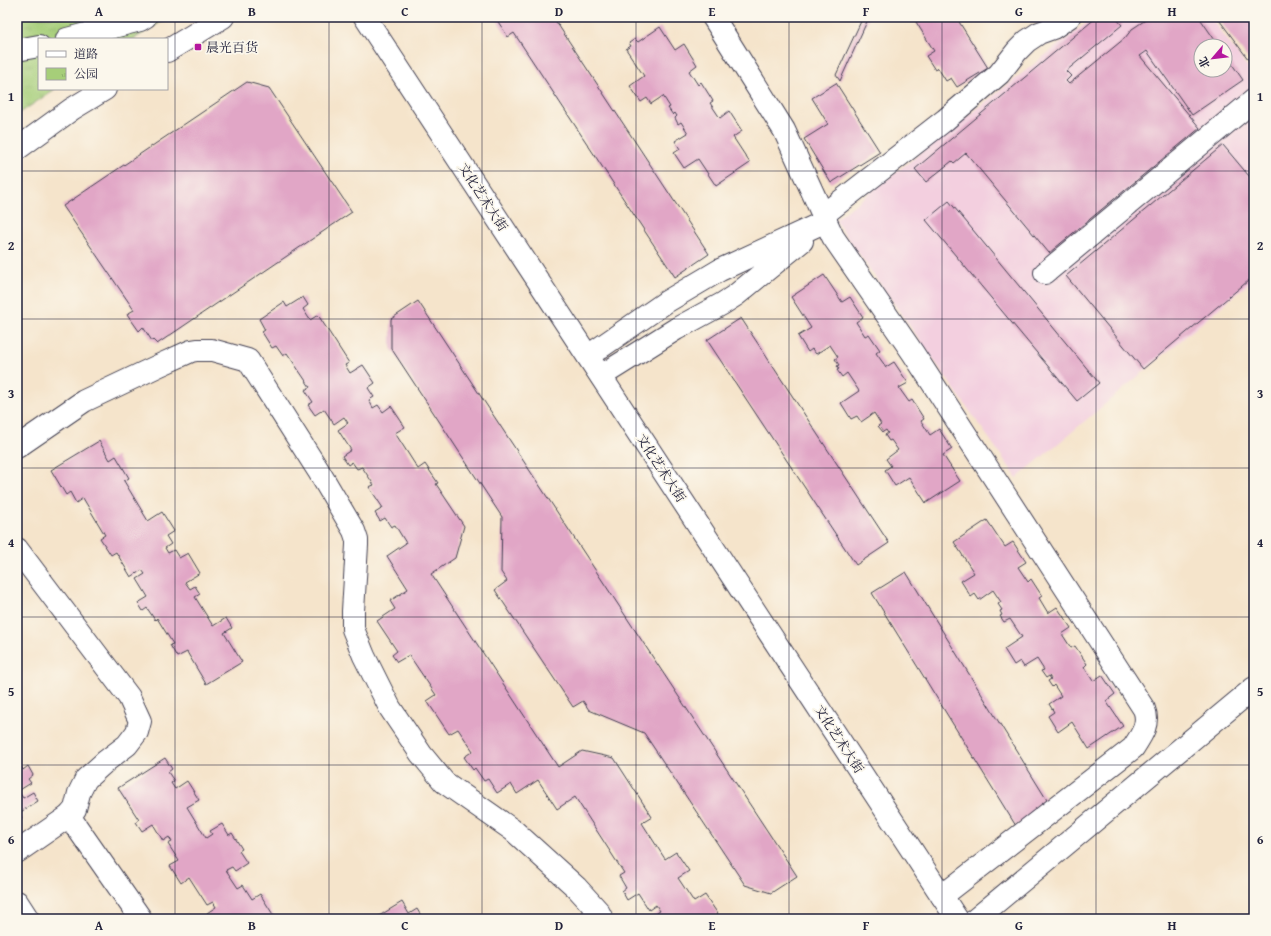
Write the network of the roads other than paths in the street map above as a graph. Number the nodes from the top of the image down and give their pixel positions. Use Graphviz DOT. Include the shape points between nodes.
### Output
graph roads {
  1 [pos="145,17"];
  2 [pos="223,17"];
  3 [pos="365,17"];
  4 [pos="713,17"];
  5 [pos="1069,17"];
  6 [pos="71,38"];
  7 [pos="38,46"];
  8 [pos="17,50"];
  9 [pos="168,50"];
  10 [pos="103,90"];
  11 [pos="1254,100"];
  12 [pos="17,149"];
  13 [pos="824,218"];
  14 [pos="1045,273"];
  15 [pos="588,356"];
  16 [pos="601,376"];
  17 [pos="17,447"];
  18 [pos="17,549"];
  19 [pos="1254,688"];
  20 [pos="70,816"];
  21 [pos="17,852"];
  22 [pos="942,896"];
  23 [pos="17,902"];
  24 [pos="28,919"];
  25 [pos="141,919"];
  26 [pos="602,919"];
  27 [pos="957,919"];
  28 [pos="976,919"];
  1 -- 6 [label="street"];
  2 -- 9 [label="street"];
  3 -- 15 [label="street, 文化艺术大街"];
  4 -- 13 [label="street" via="784,130"];
  5 -- 13 [label="street" via="1027,41 999,74"];
  7 -- 8 [label="street"];
  10 -- 12 [label="street"];
  11 -- 14 [label="street"];
  13 -- 15 [label="street" via="720,270 666,302"];
  13 -- 16 [label="street" via="736,295"];
  13 -- 22 [label="street" via="833,237 913,353 1147,716 1144,730 1133,748"];
  15 -- 16 [label="street, 文化艺术大街"];
  16 -- 22 [label="street, 文化艺术大街"];
  17 -- 26 [label="street" via="84,401 191,351 212,350 248,360 354,531 357,545 353,629 390,708 421,754 444,782 514,831 577,888"];
  18 -- 20 [label="street" via="129,698 140,722 137,732 127,745 86,779"];
  19 -- 28 [label="street"];
  20 -- 21 [label="street"];
  20 -- 25 [label="street"];
  22 -- 27 [label="street, 文化艺术大街"];
  23 -- 24 [label="street"];
}
